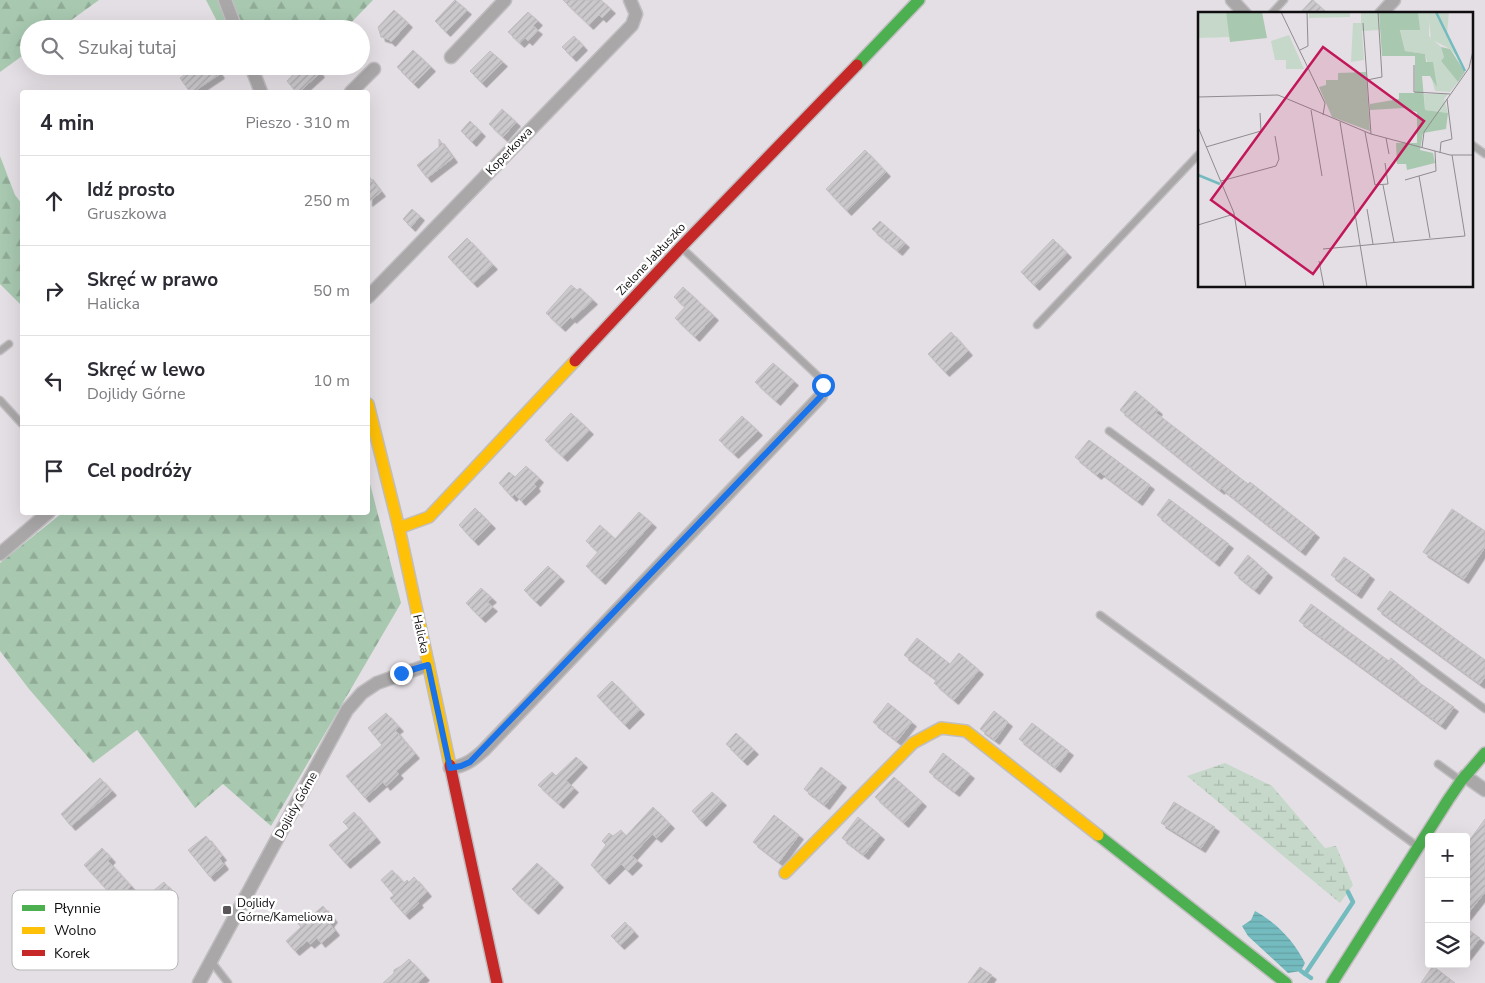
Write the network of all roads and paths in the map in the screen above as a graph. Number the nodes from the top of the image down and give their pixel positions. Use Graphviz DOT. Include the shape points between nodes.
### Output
graph roads {
  1 [pos="225,0"];
  2 [pos="505,0"];
  3 [pos="630,0"];
  4 [pos="919,0"];
  5 [pos="1232,0"];
  6 [pos="1284,0"];
  7 [pos="1394,0"];
  8 [pos="1243,12"];
  9 [pos="1273,12"];
  10 [pos="1383,12"];
  11 [pos="233,20"];
  12 [pos="451,57"];
  13 [pos="374,69"];
  14 [pos="370,73"];
  15 [pos="254,75"];
  16 [pos="368,75"];
  17 [pos="260,90"];
  18 [pos="353,90"];
  19 [pos="1472,145"];
  20 [pos="1485,154"];
  21 [pos="1198,155"];
  22 [pos="681,247"];
  23 [pos="370,295"];
  24 [pos="1038,325"];
  25 [pos="9,344"];
  26 [pos="0,351"];
  27 [pos="821,396"];
  28 [pos="0,400"];
  29 [pos="370,412"];
  30 [pos="20,422"];
  31 [pos="1109,431"];
  32 [pos="45,515"];
  33 [pos="399,528"];
  34 [pos="1,552"];
  35 [pos="1100,615"];
  36 [pos="428,665"];
  37 [pos="1485,709"];
  38 [pos="1485,753"];
  39 [pos="1438,764"];
  40 [pos="450,768"];
  41 [pos="1463,778"];
  42 [pos="1485,790"];
  43 [pos="1418,847"];
  44 [pos="785,873"];
  45 [pos="211,961"];
  46 [pos="199,983"];
  47 [pos="228,983"];
  48 [pos="497,983"];
  49 [pos="1286,983"];
  50 [pos="1332,983"];
  1 -- 11 [label="street"];
  2 -- 12 [label="street"];
  3 -- 23 [label="street, Koperkowa" via="636,14 632,25"];
  4 -- 22 [label="street, Zielone Jabłuszko"];
  5 -- 8 [label="street"];
  6 -- 9 [label="lane"];
  7 -- 10 [label="street"];
  13 -- 14 [label="street"];
  15 -- 17 [label="street"];
  16 -- 18 [label="street"];
  19 -- 20 [label="lane"];
  21 -- 24 [label="lane"];
  22 -- 27 [label="lane" via="819,377 823,385"];
  22 -- 33 [label="street, Zielone Jabłuszko" via="429,517"];
  25 -- 26 [label="lane"];
  27 -- 40 [label="street" via="484,750 470,762"];
  28 -- 30 [label="lane"];
  29 -- 33 [label="street, Halicka"];
  31 -- 37 [label="lane"];
  32 -- 34 [label="street"];
  33 -- 36 [label="street, Halicka"];
  35 -- 43 [label="lane"];
  36 -- 40 [label="street, Halicka"];
  36 -- 45 [label="street, Dojlidy Górne" via="377,683 362,693 347,710"];
  38 -- 41 [label="street"];
  39 -- 41 [label="lane"];
  40 -- 48 [label="street, Halicka"];
  41 -- 42 [label="street"];
  41 -- 43 [label="street"];
  43 -- 50 [label="street"];
  44 -- 49 [label="street" via="913,743 941,728 966,731"];
  45 -- 46 [label="street, Dojlidy Górne"];
  45 -- 47 [label="lane"];
}
